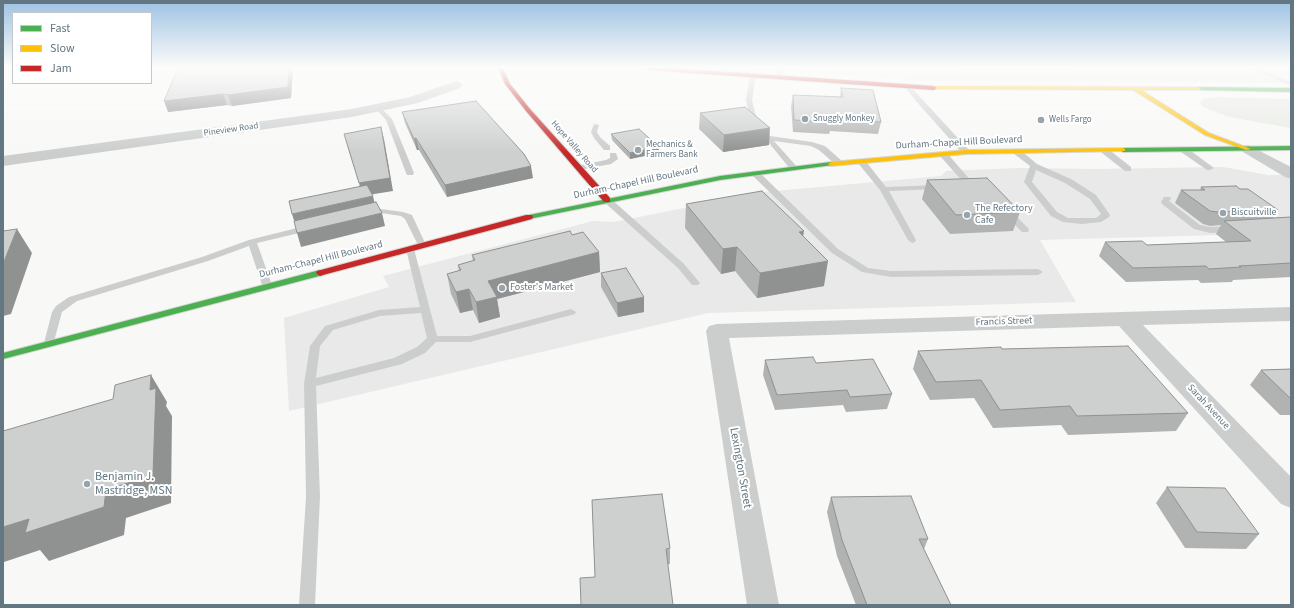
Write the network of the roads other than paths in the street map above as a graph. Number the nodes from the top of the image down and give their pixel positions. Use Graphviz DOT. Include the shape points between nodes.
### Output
graph roads {
  1 [pos="423,96"];
  2 [pos="518,96"];
  3 [pos="750,96"];
  4 [pos="915,96"];
  5 [pos="1147,96"];
  6 [pos="1167,96"];
  7 [pos="1173,100"];
  8 [pos="378,108"];
  9 [pos="596,125"];
  10 [pos="1222,129"];
  11 [pos="768,138"];
  12 [pos="607,148"];
  13 [pos="1248,148"];
  14 [pos="1291,148"];
  15 [pos="1184,150"];
  16 [pos="1016,151"];
  17 [pos="1105,151"];
  18 [pos="966,152"];
  19 [pos="942,154"];
  20 [pos="613,155"];
  21 [pos="3,161"];
  22 [pos="860,161"];
  23 [pos="839,163"];
  24 [pos="1034,166"];
  25 [pos="579,168"];
  26 [pos="794,168"];
  27 [pos="1210,168"];
  28 [pos="1128,169"];
  29 [pos="410,173"];
  30 [pos="755,173"];
  31 [pos="1291,174"];
  32 [pos="884,189"];
  33 [pos="1168,199"];
  34 [pos="607,200"];
  35 [pos="1003,208"];
  36 [pos="359,216"];
  37 [pos="321,226"];
  38 [pos="1241,229"];
  39 [pos="1025,230"];
  40 [pos="912,240"];
  41 [pos="252,242"];
  42 [pos="422,246"];
  43 [pos="410,249"];
  44 [pos="1038,272"];
  45 [pos="695,283"];
  46 [pos="267,285"];
  47 [pos="426,310"];
  48 [pos="571,312"];
  49 [pos="1291,314"];
  50 [pos="1124,318"];
  51 [pos="717,331"];
  52 [pos="433,339"];
  53 [pos="49,343"];
  54 [pos="3,356"];
  55 [pos="310,384"];
  56 [pos="1291,496"];
  57 [pos="308,605"];
  58 [pos="763,605"];
  1 -- 8 [label="street, Pineview Road"];
  2 -- 25 [label="street, Hope Valley Road"];
  3 -- 11 [label="lane" via="752,113"];
  4 -- 18 [label="lane"];
  5 -- 13 [label="street" via="1206,134"];
  6 -- 7 [label="street"];
  8 -- 21 [label="street, Pineview Road" via="322,118"];
  8 -- 29 [label="lane" via="389,119"];
  9 -- 12 [label="lane" via="596,138"];
  10 -- 13 [label="street"];
  11 -- 23 [label="lane" via="812,144 822,148"];
  11 -- 26 [label="lane"];
  13 -- 14 [label="street, Durham-Chapel Hill Boulevard"];
  13 -- 15 [label="street, Durham-Chapel Hill Boulevard"];
  13 -- 31 [label="street"];
  15 -- 17 [label="street, Durham-Chapel Hill Boulevard"];
  15 -- 27 [label="lane"];
  16 -- 17 [label="street, Durham-Chapel Hill Boulevard"];
  16 -- 18 [label="street, Durham-Chapel Hill Boulevard"];
  16 -- 24 [label="lane"];
  17 -- 28 [label="lane"];
  18 -- 19 [label="street, Durham-Chapel Hill Boulevard"];
  19 -- 22 [label="street, Durham-Chapel Hill Boulevard"];
  19 -- 32 [label="lane" via="973,187"];
  20 -- 25 [label="lane" via="614,159 608,162"];
  22 -- 23 [label="street, Durham-Chapel Hill Boulevard"];
  22 -- 32 [label="lane"];
  23 -- 26 [label="street, Durham-Chapel Hill Boulevard"];
  24 -- 24 [label="lane" via="1068,180 1093,197 1106,215 1098,220 1082,222 1066,220 1054,214 1028,182"];
  25 -- 34 [label="street, Hope Valley Road"];
  26 -- 30 [label="street, Durham-Chapel Hill Boulevard"];
  30 -- 34 [label="street, Durham-Chapel Hill Boulevard"];
  30 -- 44 [label="lane" via="835,251 865,270 891,274"];
  32 -- 40 [label="lane"];
  33 -- 38 [label="lane" via="1165,202 1197,227 1210,230"];
  34 -- 42 [label="street, Durham-Chapel Hill Boulevard"];
  34 -- 45 [label="lane" via="681,266"];
  35 -- 39 [label="lane"];
  36 -- 42 [label="lane" via="381,211 403,214 409,217"];
  37 -- 41 [label="lane"];
  41 -- 46 [label="lane"];
  41 -- 53 [label="lane" via="73,299 57,312"];
  42 -- 43 [label="street, Durham-Chapel Hill Boulevard"];
  43 -- 46 [label="street, Durham-Chapel Hill Boulevard"];
  43 -- 47 [label="lane"];
  46 -- 53 [label="street, Durham-Chapel Hill Boulevard"];
  47 -- 52 [label="lane"];
  47 -- 55 [label="lane" via="379,312 329,328 315,346"];
  48 -- 52 [label="lane" via="470,339"];
  49 -- 50 [label="street, Francis Street"];
  50 -- 51 [label="street, Francis Street"];
  50 -- 56 [label="street, Sarah Avenue"];
  51 -- 58 [label="street, Lexington Street"];
  52 -- 55 [label="lane" via="421,350 398,361"];
  53 -- 54 [label="street, Durham-Chapel Hill Boulevard"];
  55 -- 57 [label="lane" via="313,497"];
}
